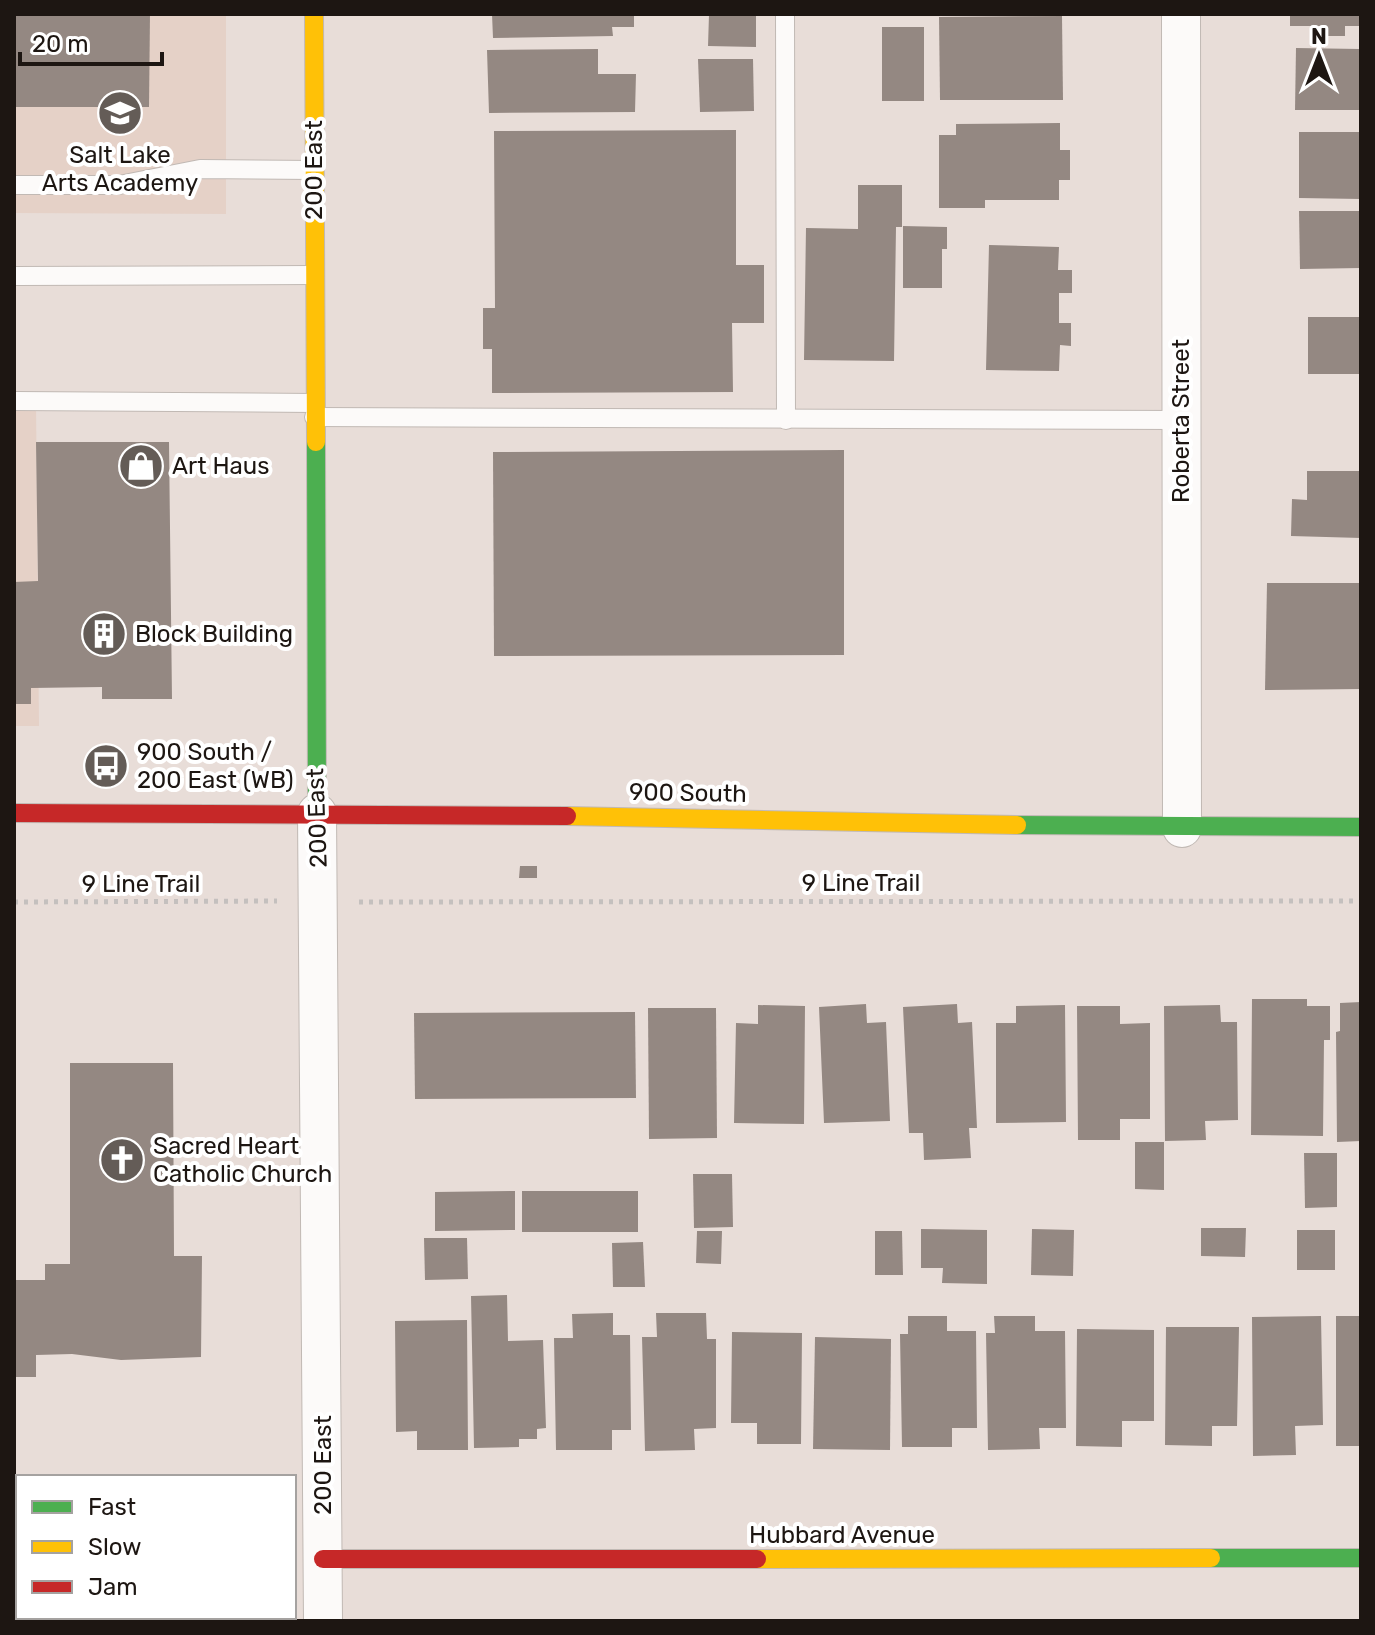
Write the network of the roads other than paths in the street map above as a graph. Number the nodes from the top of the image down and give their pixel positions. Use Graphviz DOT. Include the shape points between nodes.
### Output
graph roads {
  1 [pos="314,14"];
  2 [pos="785,14"];
  3 [pos="1181,14"];
  4 [pos="314,170"];
  5 [pos="14,185"];
  6 [pos="314,275"];
  7 [pos="14,276"];
  8 [pos="14,401"];
  9 [pos="314,410"];
  10 [pos="786,420"];
  11 [pos="1181,420"];
  12 [pos="14,813"];
  13 [pos="317,813"];
  14 [pos="1361,827"];
  15 [pos="1182,828"];
  16 [pos="1361,1558"];
  17 [pos="323,1559"];
  18 [pos="323,1621"];
  1 -- 4 [label="street, 200 East"];
  2 -- 10 [label="lane"];
  3 -- 11 [label="street, Roberta Street"];
  4 -- 5 [label="lane" via="200,169 119,185"];
  4 -- 6 [label="street, 200 East"];
  6 -- 7 [label="lane"];
  6 -- 9 [label="street, 200 East"];
  8 -- 9 [label="lane"];
  9 -- 10 [label="lane"];
  9 -- 13 [label="street, 200 East"];
  10 -- 11 [label="lane"];
  11 -- 15 [label="street, Roberta Street"];
  12 -- 13 [label="street, 900 South"];
  13 -- 15 [label="street, 900 South"];
  13 -- 17 [label="street, 200 East"];
  14 -- 15 [label="street, 900 South"];
  16 -- 17 [label="street, Hubbard Avenue"];
  17 -- 18 [label="street, 200 East"];
}
